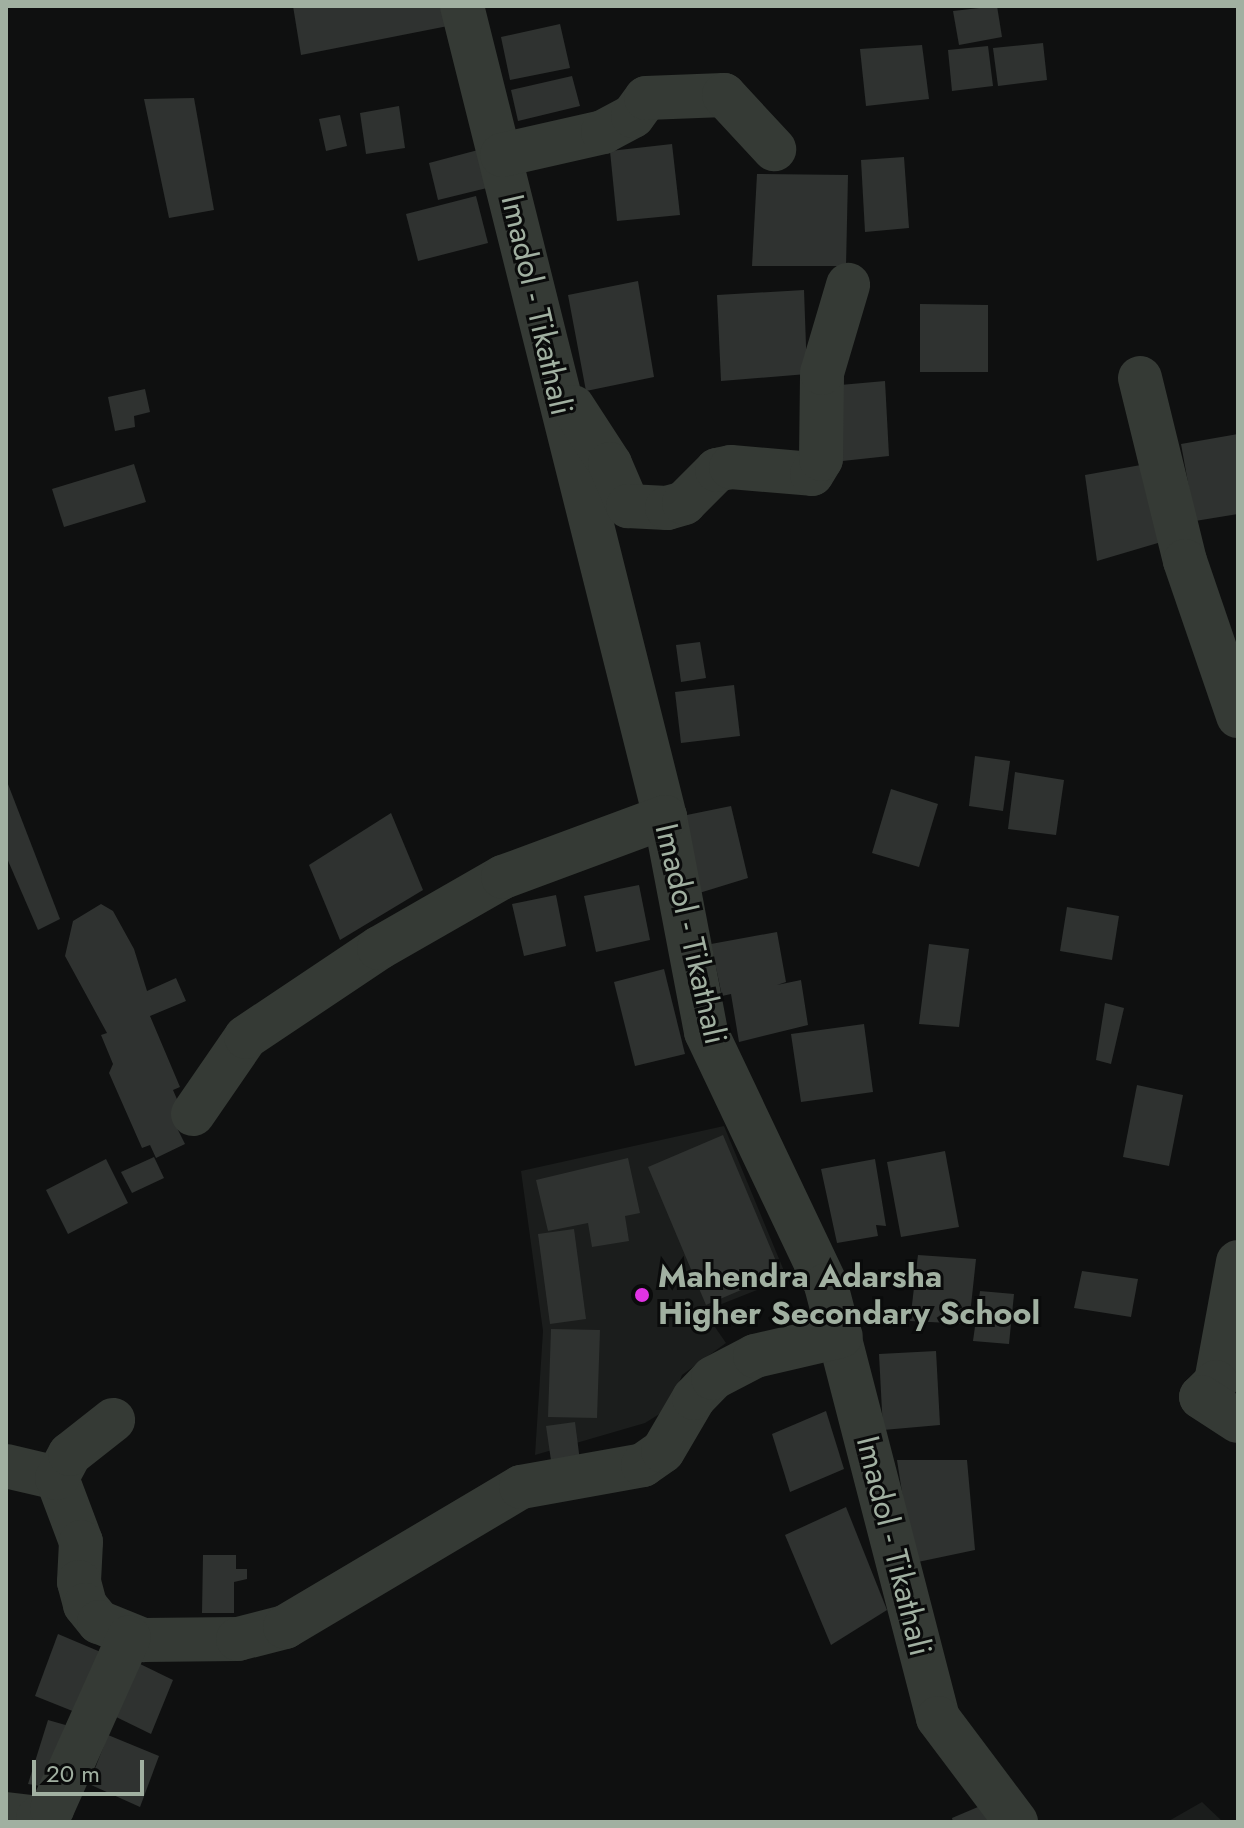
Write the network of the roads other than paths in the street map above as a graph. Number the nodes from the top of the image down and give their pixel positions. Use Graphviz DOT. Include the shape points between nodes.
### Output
graph roads {
  1 [pos="462,6"];
  2 [pos="774,149"];
  3 [pos="502,155"];
  4 [pos="848,285"];
  5 [pos="554,378"];
  6 [pos="1140,378"];
  7 [pos="1238,716"];
  8 [pos="665,817"];
  9 [pos="193,1114"];
  10 [pos="1238,1262"];
  11 [pos="841,1336"];
  12 [pos="113,1420"];
  13 [pos="1238,1421"];
  14 [pos="6,1466"];
  15 [pos="57,1478"];
  16 [pos="129,1637"];
  17 [pos="6,1814"];
  18 [pos="1016,1822"];
  1 -- 3 [label="street, Imadol - Tikathali"];
  2 -- 3 [label="street" via="724,95 646,98 633,116 603,132"];
  3 -- 5 [label="street, Imadol - Tikathali"];
  4 -- 5 [label="street" via="822,373 821,459 812,474 731,467 717,470 684,503 667,508 628,506 610,464"];
  5 -- 8 [label="street, Imadol - Tikathali"];
  6 -- 7 [label="street" via="1185,561"];
  8 -- 9 [label="street" via="503,877 379,948 246,1037"];
  8 -- 11 [label="street, Imadol - Tikathali" via="706,1032 826,1285"];
  10 -- 13 [label="street" via="1216,1382 1201,1397"];
  11 -- 16 [label="street" via="755,1356 713,1378 694,1398 663,1451 643,1465 521,1487 285,1627 238,1639 172,1642"];
  11 -- 18 [label="street, Imadol - Tikathali" via="938,1718"];
  12 -- 15 [label="street" via="70,1454"];
  14 -- 15 [label="street"];
  15 -- 16 [label="street" via="81,1542 79,1582 85,1605 99,1622"];
  16 -- 17 [label="street" via="52,1809 38,1818"];
}
